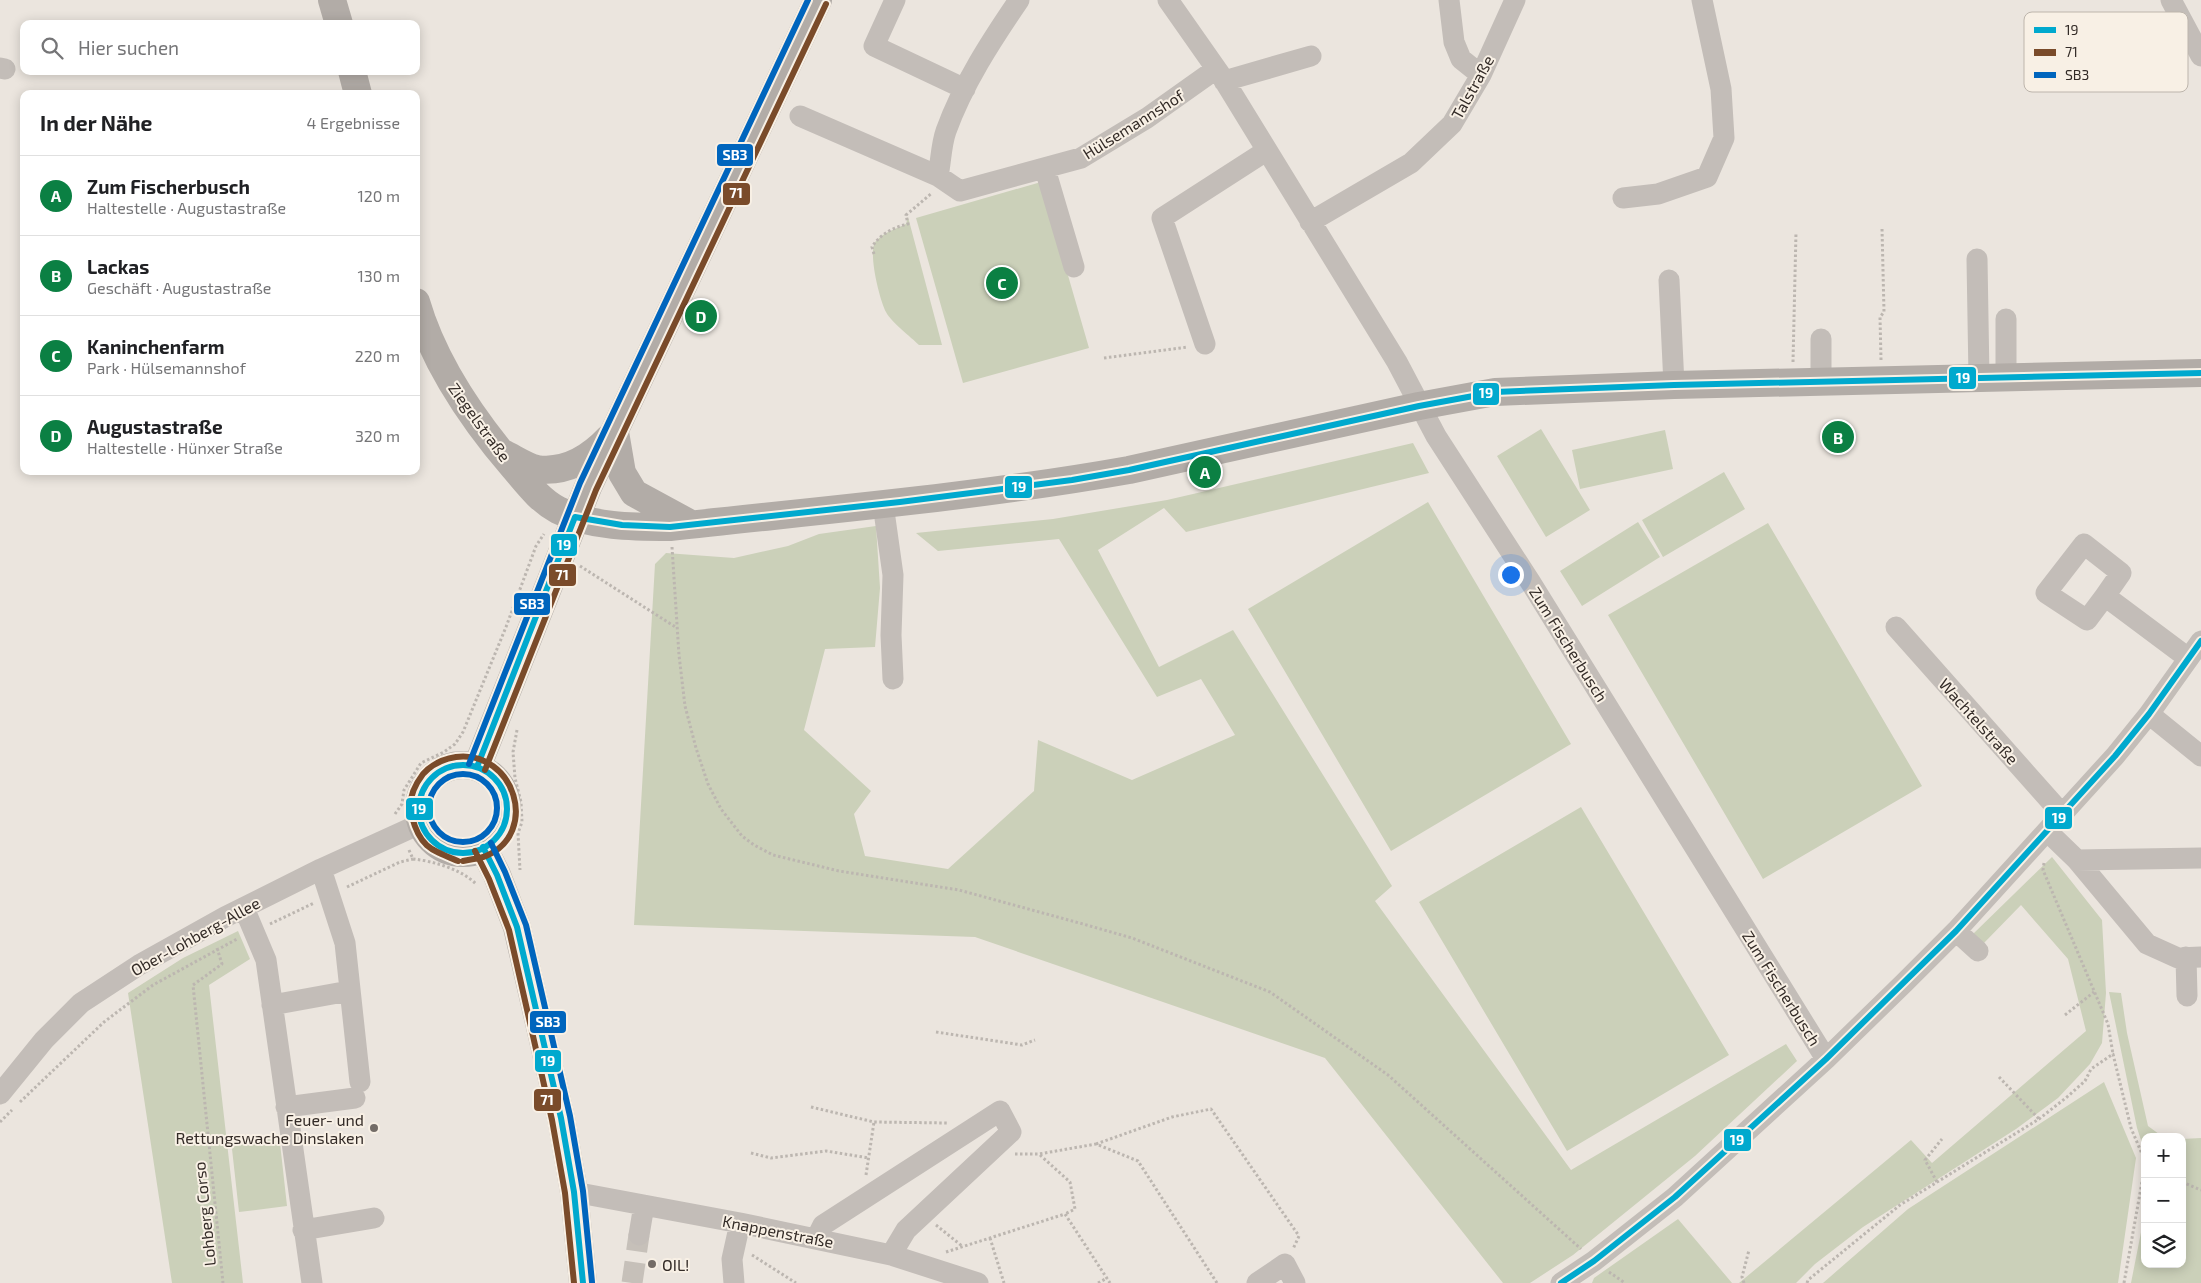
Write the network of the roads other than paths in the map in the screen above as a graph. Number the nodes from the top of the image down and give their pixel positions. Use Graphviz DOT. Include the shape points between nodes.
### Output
graph roads {
  1 [pos="332,0"];
  2 [pos="818,0"];
  3 [pos="1019,0"];
  4 [pos="1168,0"];
  5 [pos="1449,0"];
  6 [pos="1514,0"];
  7 [pos="1702,0"];
  8 [pos="2170,0"];
  9 [pos="893,4"];
  10 [pos="2177,12"];
  11 [pos="338,20"];
  12 [pos="2188,33"];
  13 [pos="1311,56"];
  14 [pos="2201,56"];
  15 [pos="1482,74"];
  16 [pos="353,75"];
  17 [pos="1220,75"];
  18 [pos="965,89"];
  19 [pos="357,90"];
  20 [pos="800,116"];
  21 [pos="1266,151"];
  22 [pos="1045,169"];
  23 [pos="942,178"];
  24 [pos="1623,198"];
  25 [pos="1310,222"];
  26 [pos="1977,259"];
  27 [pos="1074,266"];
  28 [pos="1669,280"];
  29 [pos="420,315"];
  30 [pos="2006,319"];
  31 [pos="1821,338"];
  32 [pos="1206,344"];
  33 [pos="2201,373"];
  34 [pos="1979,378"];
  35 [pos="2006,378"];
  36 [pos="1821,382"];
  37 [pos="1674,385"];
  38 [pos="1419,406"];
  39 [pos="614,432"];
  40 [pos="499,451"];
  41 [pos="883,504"];
  42 [pos="576,517"];
  43 [pos="681,526"];
  44 [pos="2105,596"];
  45 [pos="1896,627"];
  46 [pos="2201,640"];
  47 [pos="2188,658"];
  48 [pos="893,679"];
  49 [pos="2149,714"];
  50 [pos="2201,756"];
  51 [pos="477,767"];
  52 [pos="2062,814"];
  53 [pos="422,823"];
  54 [pos="2048,832"];
  55 [pos="484,848"];
  56 [pos="2201,858"];
  57 [pos="2077,860"];
  58 [pos="321,869"];
  59 [pos="244,908"];
  60 [pos="1956,931"];
  61 [pos="1978,951"];
  62 [pos="2193,957"];
  63 [pos="350,991"];
  64 [pos="2187,996"];
  65 [pos="272,1005"];
  66 [pos="1826,1059"];
  67 [pos="0,1094"];
  68 [pos="286,1107"];
  69 [pos="574,1192"];
  70 [pos="644,1205"];
  71 [pos="374,1218"];
  72 [pos="740,1223"];
  73 [pos="303,1230"];
  74 [pos="639,1235"];
  75 [pos="816,1239"];
  76 [pos="891,1255"];
  77 [pos="975,1282"];
  78 [pos="312,1283"];
  79 [pos="583,1283"];
  80 [pos="734,1283"];
  81 [pos="1257,1283"];
  82 [pos="1295,1283"];
  83 [pos="1561,1283"];
  1 -- 11 [label="main road"];
  2 -- 39 [label="main road"];
  3 -- 18 [label="street"];
  4 -- 17 [label="street, Zum Fischerbusch"];
  5 -- 15 [label="street" via="1454,42 1461,59"];
  6 -- 15 [label="street, Talstraße"];
  7 -- 24 [label="street" via="1721,89 1724,138 1707,177 1658,194"];
  8 -- 10 [label="street"];
  9 -- 18 [label="street" via="874,46"];
  12 -- 14 [label="street"];
  13 -- 17 [label="street, Hülsemannshof"];
  15 -- 25 [label="street, Talstraße" via="1452,124 1411,163"];
  16 -- 19 [label="main road"];
  17 -- 21 [label="street, Zum Fischerbusch"];
  17 -- 22 [label="street, Hülsemannshof" via="1081,158"];
  18 -- 23 [label="street" via="946,132"];
  20 -- 23 [label="street, Hülsemannshof"];
  21 -- 25 [label="street, Zum Fischerbusch"];
  21 -- 32 [label="street" via="1162,218"];
  22 -- 23 [label="street, Hülsemannshof" via="960,191"];
  22 -- 27 [label="street"];
  25 -- 38 [label="street, Zum Fischerbusch" via="1396,362"];
  26 -- 34 [label="street"];
  28 -- 37 [label="street"];
  29 -- 40 [label="main road, Ziegelstraße" via="446,376"];
  30 -- 35 [label="street"];
  31 -- 36 [label="street"];
  33 -- 35 [label="main road, Ziegelstraße"];
  34 -- 35 [label="main road, Ziegelstraße"];
  34 -- 36 [label="main road, Ziegelstraße"];
  36 -- 37 [label="main road, Ziegelstraße"];
  37 -- 38 [label="main road, Ziegelstraße" via="1495,392"];
  38 -- 41 [label="main road, Ziegelstraße" via="1129,470"];
  38 -- 66 [label="street, Zum Fischerbusch"];
  39 -- 40 [label="main road" via="595,453 556,470 536,469"];
  39 -- 42 [label="main road"];
  39 -- 43 [label="main road" via="622,473 634,493"];
  40 -- 42 [label="main road, Ziegelstraße" via="539,498"];
  41 -- 43 [label="main road, Ziegelstraße"];
  41 -- 48 [label="street" via="893,575"];
  42 -- 43 [label="main road, Ziegelstraße" via="639,527"];
  42 -- 51 [label="main road"];
  44 -- 47 [label="street"];
  45 -- 52 [label="street, Wachtelstraße"];
  46 -- 47 [label="street"];
  47 -- 49 [label="street"];
  49 -- 50 [label="street"];
  49 -- 52 [label="street"];
  51 -- 53 [label="main road" via="463,764 449,767 427,783 420,803"];
  51 -- 55 [label="main road" via="500,783 508,811 497,837"];
  52 -- 54 [label="street"];
  53 -- 55 [label="main road" via="428,835 448,850 461,853"];
  53 -- 58 [label="street, Ober-Lohberg-Allee"];
  54 -- 57 [label="street"];
  54 -- 60 [label="street"];
  55 -- 69 [label="main road" via="517,927 561,1118"];
  56 -- 57 [label="street"];
  57 -- 62 [label="street" via="2147,944 2178,958"];
  58 -- 59 [label="street, Ober-Lohberg-Allee"];
  58 -- 63 [label="street" via="345,943"];
  59 -- 65 [label="street" via="266,960"];
  59 -- 67 [label="street, Ober-Lohberg-Allee" via="172,946 81,1003 44,1040"];
  60 -- 61 [label="street"];
  60 -- 66 [label="street"];
  62 -- 64 [label="street"];
  63 -- 65 [label="street"];
  63 -- 68 [label="street" via="358,1090"];
  65 -- 68 [label="street"];
  66 -- 83 [label="street" via="1681,1204"];
  68 -- 73 [label="street"];
  69 -- 70 [label="street, Knappenstraße"];
  69 -- 79 [label="main road"];
  70 -- 72 [label="street, Knappenstraße"];
  70 -- 74 [label="street"];
  71 -- 73 [label="street"];
  72 -- 75 [label="street, Knappenstraße"];
  72 -- 80 [label="street" via="732,1259"];
  73 -- 78 [label="street"];
  75 -- 76 [label="street, Knappenstraße"];
  75 -- 76 [label="street" via="823,1225 863,1197 1000,1111 1012,1132 906,1230"];
  76 -- 77 [label="street, Knappenstraße"];
  81 -- 82 [label="street" via="1285,1264"];
}
